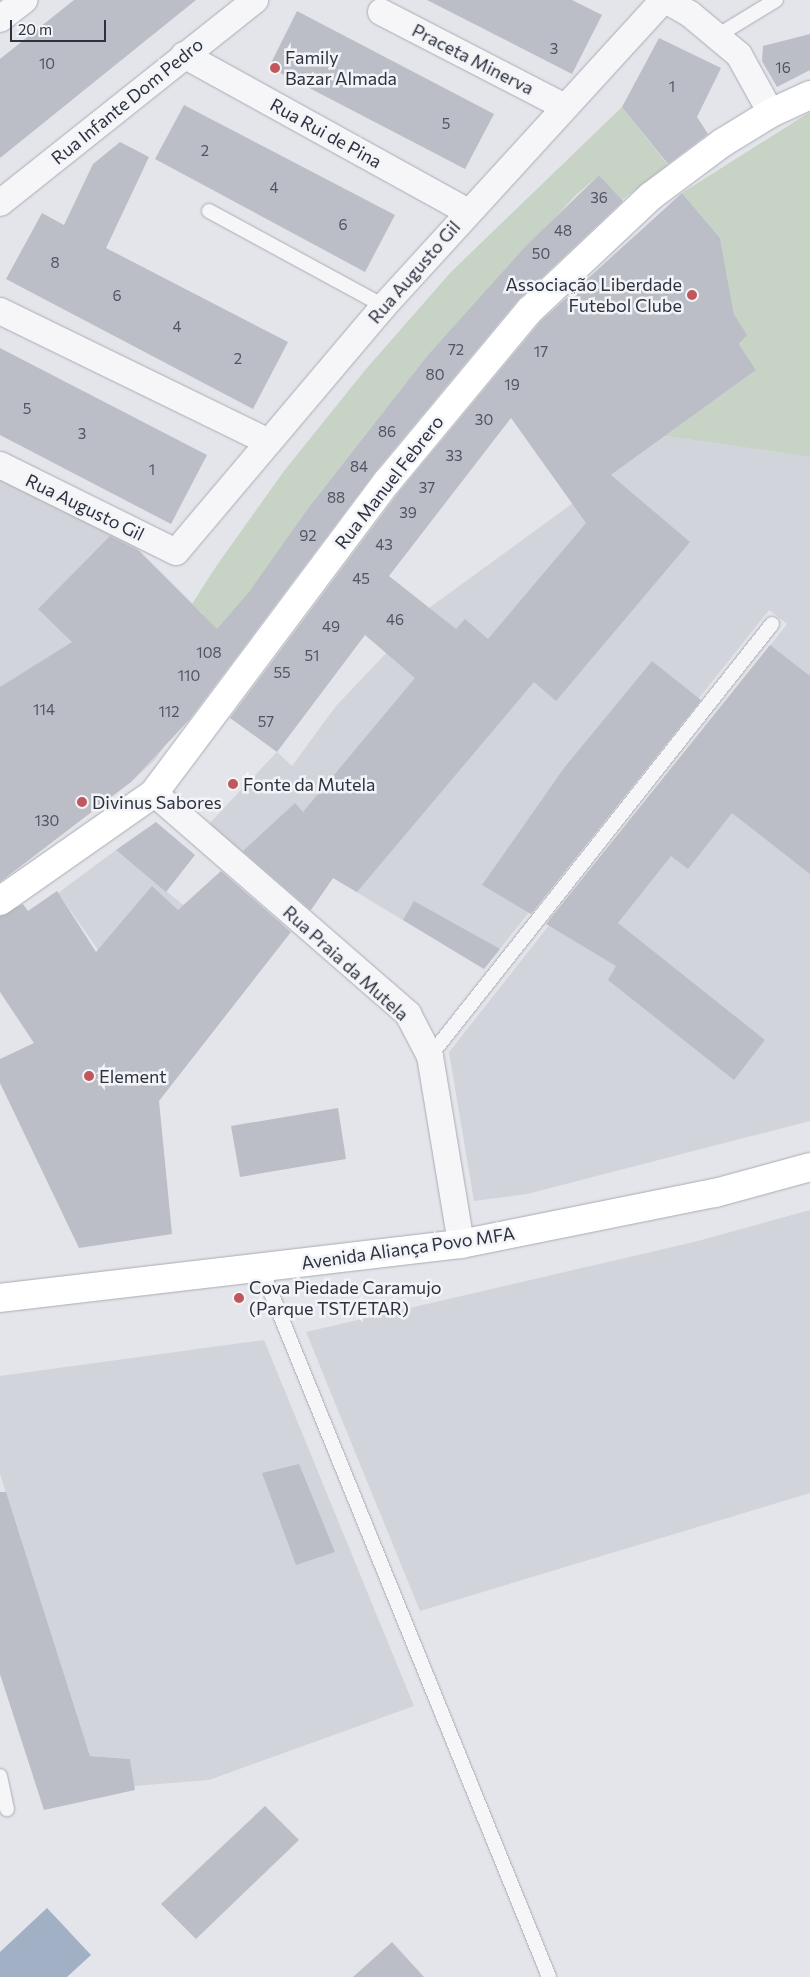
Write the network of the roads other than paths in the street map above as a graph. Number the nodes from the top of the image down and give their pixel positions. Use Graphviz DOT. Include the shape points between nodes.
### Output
graph roads {
  1 [pos="24,0"];
  2 [pos="255,0"];
  3 [pos="664,0"];
  4 [pos="776,0"];
  5 [pos="381,12"];
  6 [pos="0,19"];
  7 [pos="717,36"];
  8 [pos="184,55"];
  9 [pos="810,95"];
  10 [pos="565,107"];
  11 [pos="771,113"];
  12 [pos="0,203"];
  13 [pos="209,211"];
  14 [pos="468,212"];
  15 [pos="384,306"];
  16 [pos="0,311"];
  17 [pos="266,441"];
  18 [pos="0,465"];
  19 [pos="772,624"];
  20 [pos="154,793"];
  21 [pos="0,901"];
  22 [pos="430,1056"];
  23 [pos="810,1167"];
  24 [pos="462,1244"];
  25 [pos="261,1268"];
  26 [pos="0,1298"];
  27 [pos="0,1776"];
  28 [pos="7,1809"];
  29 [pos="548,1977"];
  1 -- 6 [label="street"];
  2 -- 8 [label="street, Rua Infante Dom Pedro"];
  3 -- 7 [label="street"];
  3 -- 10 [label="street, Rua Augusto Gil"];
  4 -- 7 [label="lane"];
  5 -- 10 [label="street, Praceta Minerva"];
  7 -- 11 [label="street" via="739,55"];
  8 -- 12 [label="street, Rua Infante Dom Pedro"];
  8 -- 14 [label="street, Rua Rui de Pina"];
  9 -- 11 [label="street, Rua Manuel Febrero"];
  10 -- 14 [label="street, Rua Augusto Gil"];
  11 -- 20 [label="street, Rua Manuel Febrero" via="651,196 530,310 387,482"];
  13 -- 15 [label="lane"];
  14 -- 15 [label="street, Rua Augusto Gil"];
  15 -- 17 [label="street, Rua Augusto Gil"];
  16 -- 17 [label="street"];
  17 -- 18 [label="street, Rua Augusto Gil" via="176,552"];
  19 -- 22 [label="lane"];
  20 -- 21 [label="street, Rua Manuel Febrero"];
  20 -- 22 [label="street, Rua Praia da Mutela" via="408,1014"];
  22 -- 24 [label="street, Rua Praia da Mutela"];
  23 -- 24 [label="street, Avenida Aliança Povo MFA" via="714,1193"];
  24 -- 25 [label="street, Avenida Aliança Povo MFA"];
  25 -- 26 [label="street, Avenida Aliança Povo MFA"];
  25 -- 29 [label="lane"];
  27 -- 28 [label="lane"];
}
